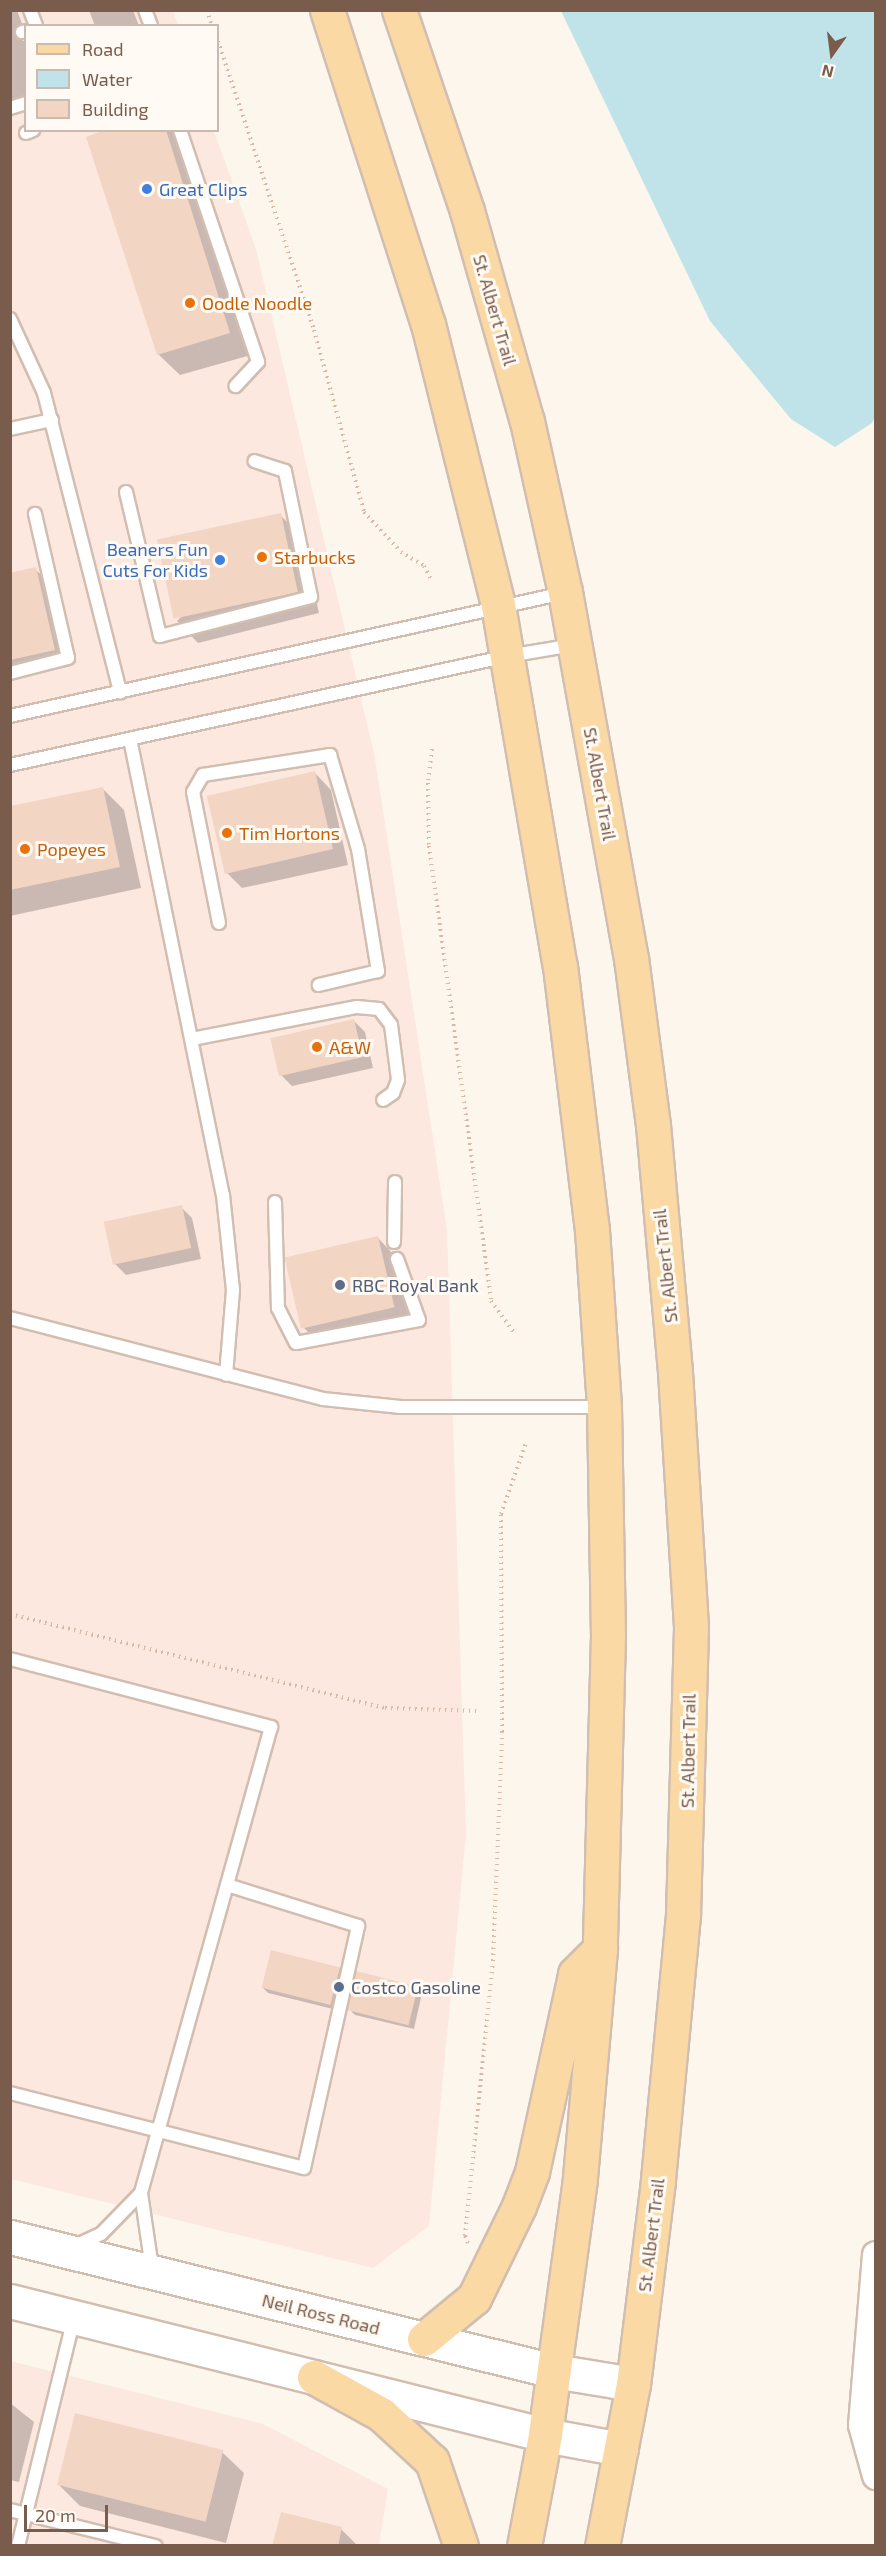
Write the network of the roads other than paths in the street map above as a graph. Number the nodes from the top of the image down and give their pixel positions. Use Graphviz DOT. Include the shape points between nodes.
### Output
graph roads {
  1 [pos="327,10"];
  2 [pos="399,10"];
  3 [pos="181,132"];
  4 [pos="10,319"];
  5 [pos="236,386"];
  6 [pos="52,420"];
  7 [pos="10,429"];
  8 [pos="255,460"];
  9 [pos="126,492"];
  10 [pos="35,514"];
  11 [pos="565,592"];
  12 [pos="498,605"];
  13 [pos="575,645"];
  14 [pos="508,656"];
  15 [pos="10,673"];
  16 [pos="120,692"];
  17 [pos="10,716"];
  18 [pos="130,739"];
  19 [pos="10,765"];
  20 [pos="219,923"];
  21 [pos="319,985"];
  22 [pos="192,1039"];
  23 [pos="383,1100"];
  24 [pos="395,1182"];
  25 [pos="275,1202"];
  26 [pos="394,1242"];
  27 [pos="397,1259"];
  28 [pos="10,1318"];
  29 [pos="226,1375"];
  30 [pos="604,1407"];
  31 [pos="10,1659"];
  32 [pos="227,1885"];
  33 [pos="600,1949"];
  34 [pos="10,2093"];
  35 [pos="159,2132"];
  36 [pos="141,2193"];
  37 [pos="10,2237"];
  38 [pos="65,2250"];
  39 [pos="876,2255"];
  40 [pos="153,2272"];
  41 [pos="10,2301"];
  42 [pos="74,2317"];
  43 [pos="423,2339"];
  44 [pos="554,2371"];
  45 [pos="314,2377"];
  46 [pos="633,2384"];
  47 [pos="545,2434"];
  48 [pos="621,2449"];
  49 [pos="876,2476"];
  50 [pos="10,2510"];
  51 [pos="27,2514"];
  52 [pos="18,2546"];
  53 [pos="156,2546"];
  54 [pos="461,2546"];
  55 [pos="524,2546"];
  56 [pos="602,2546"];
  1 -- 12 [label="main road" via="428,324"];
  2 -- 11 [label="main road, St. Albert Trail" via="467,211 527,422"];
  3 -- 5 [label="lane" via="258,362"];
  4 -- 6 [label="lane"];
  6 -- 7 [label="lane"];
  6 -- 16 [label="lane"];
  8 -- 9 [label="lane" via="285,471 311,597 160,636"];
  10 -- 15 [label="lane" via="68,658"];
  11 -- 12 [label="lane"];
  11 -- 13 [label="main road, St. Albert Trail"];
  12 -- 14 [label="main road"];
  12 -- 16 [label="lane"];
  13 -- 14 [label="lane"];
  13 -- 46 [label="main road, St. Albert Trail" via="631,958 653,1125 675,1372 691,1628 683,1916 658,2181"];
  14 -- 18 [label="lane"];
  14 -- 30 [label="main road" via="575,1063"];
  16 -- 17 [label="lane"];
  18 -- 19 [label="lane"];
  18 -- 22 [label="lane"];
  20 -- 21 [label="lane" via="193,792 203,775 330,755 358,849 378,971"];
  22 -- 23 [label="lane" via="357,1007 379,1009 391,1024 399,1080 393,1094"];
  22 -- 29 [label="lane" via="223,1195 233,1290"];
  24 -- 26 [label="lane"];
  25 -- 27 [label="lane" via="278,1308 296,1343 419,1320"];
  28 -- 29 [label="lane"];
  29 -- 30 [label="lane" via="323,1399 369,1405"];
  30 -- 33 [label="main road" via="608,1714"];
  31 -- 32 [label="lane" via="271,1727"];
  32 -- 35 [label="lane"];
  32 -- 35 [label="lane" via="358,1926 304,2168"];
  33 -- 43 [label="main road" via="575,1974 532,2172 519,2206 474,2298"];
  33 -- 44 [label="main road" via="580,2179"];
  34 -- 35 [label="lane"];
  35 -- 36 [label="lane"];
  36 -- 38 [label="lane" via="101,2234"];
  36 -- 40 [label="lane"];
  37 -- 38 [label="main road, Neil Ross Road"];
  38 -- 40 [label="main road, Neil Ross Road"];
  39 -- 49 [label="street" via="862,2425"];
  40 -- 43 [label="main road, Neil Ross Road"];
  41 -- 42 [label="main road"];
  42 -- 45 [label="main road"];
  42 -- 51 [label="lane"];
  43 -- 44 [label="main road, Neil Ross Road"];
  44 -- 46 [label="main road, Neil Ross Road"];
  44 -- 47 [label="main road"];
  45 -- 47 [label="main road"];
  45 -- 54 [label="main road" via="381,2414 432,2461"];
  46 -- 48 [label="main road, St. Albert Trail"];
  47 -- 48 [label="main road"];
  47 -- 55 [label="main road"];
  48 -- 56 [label="main road, St. Albert Trail"];
  50 -- 51 [label="lane"];
  51 -- 52 [label="lane"];
  51 -- 53 [label="lane"];
}
